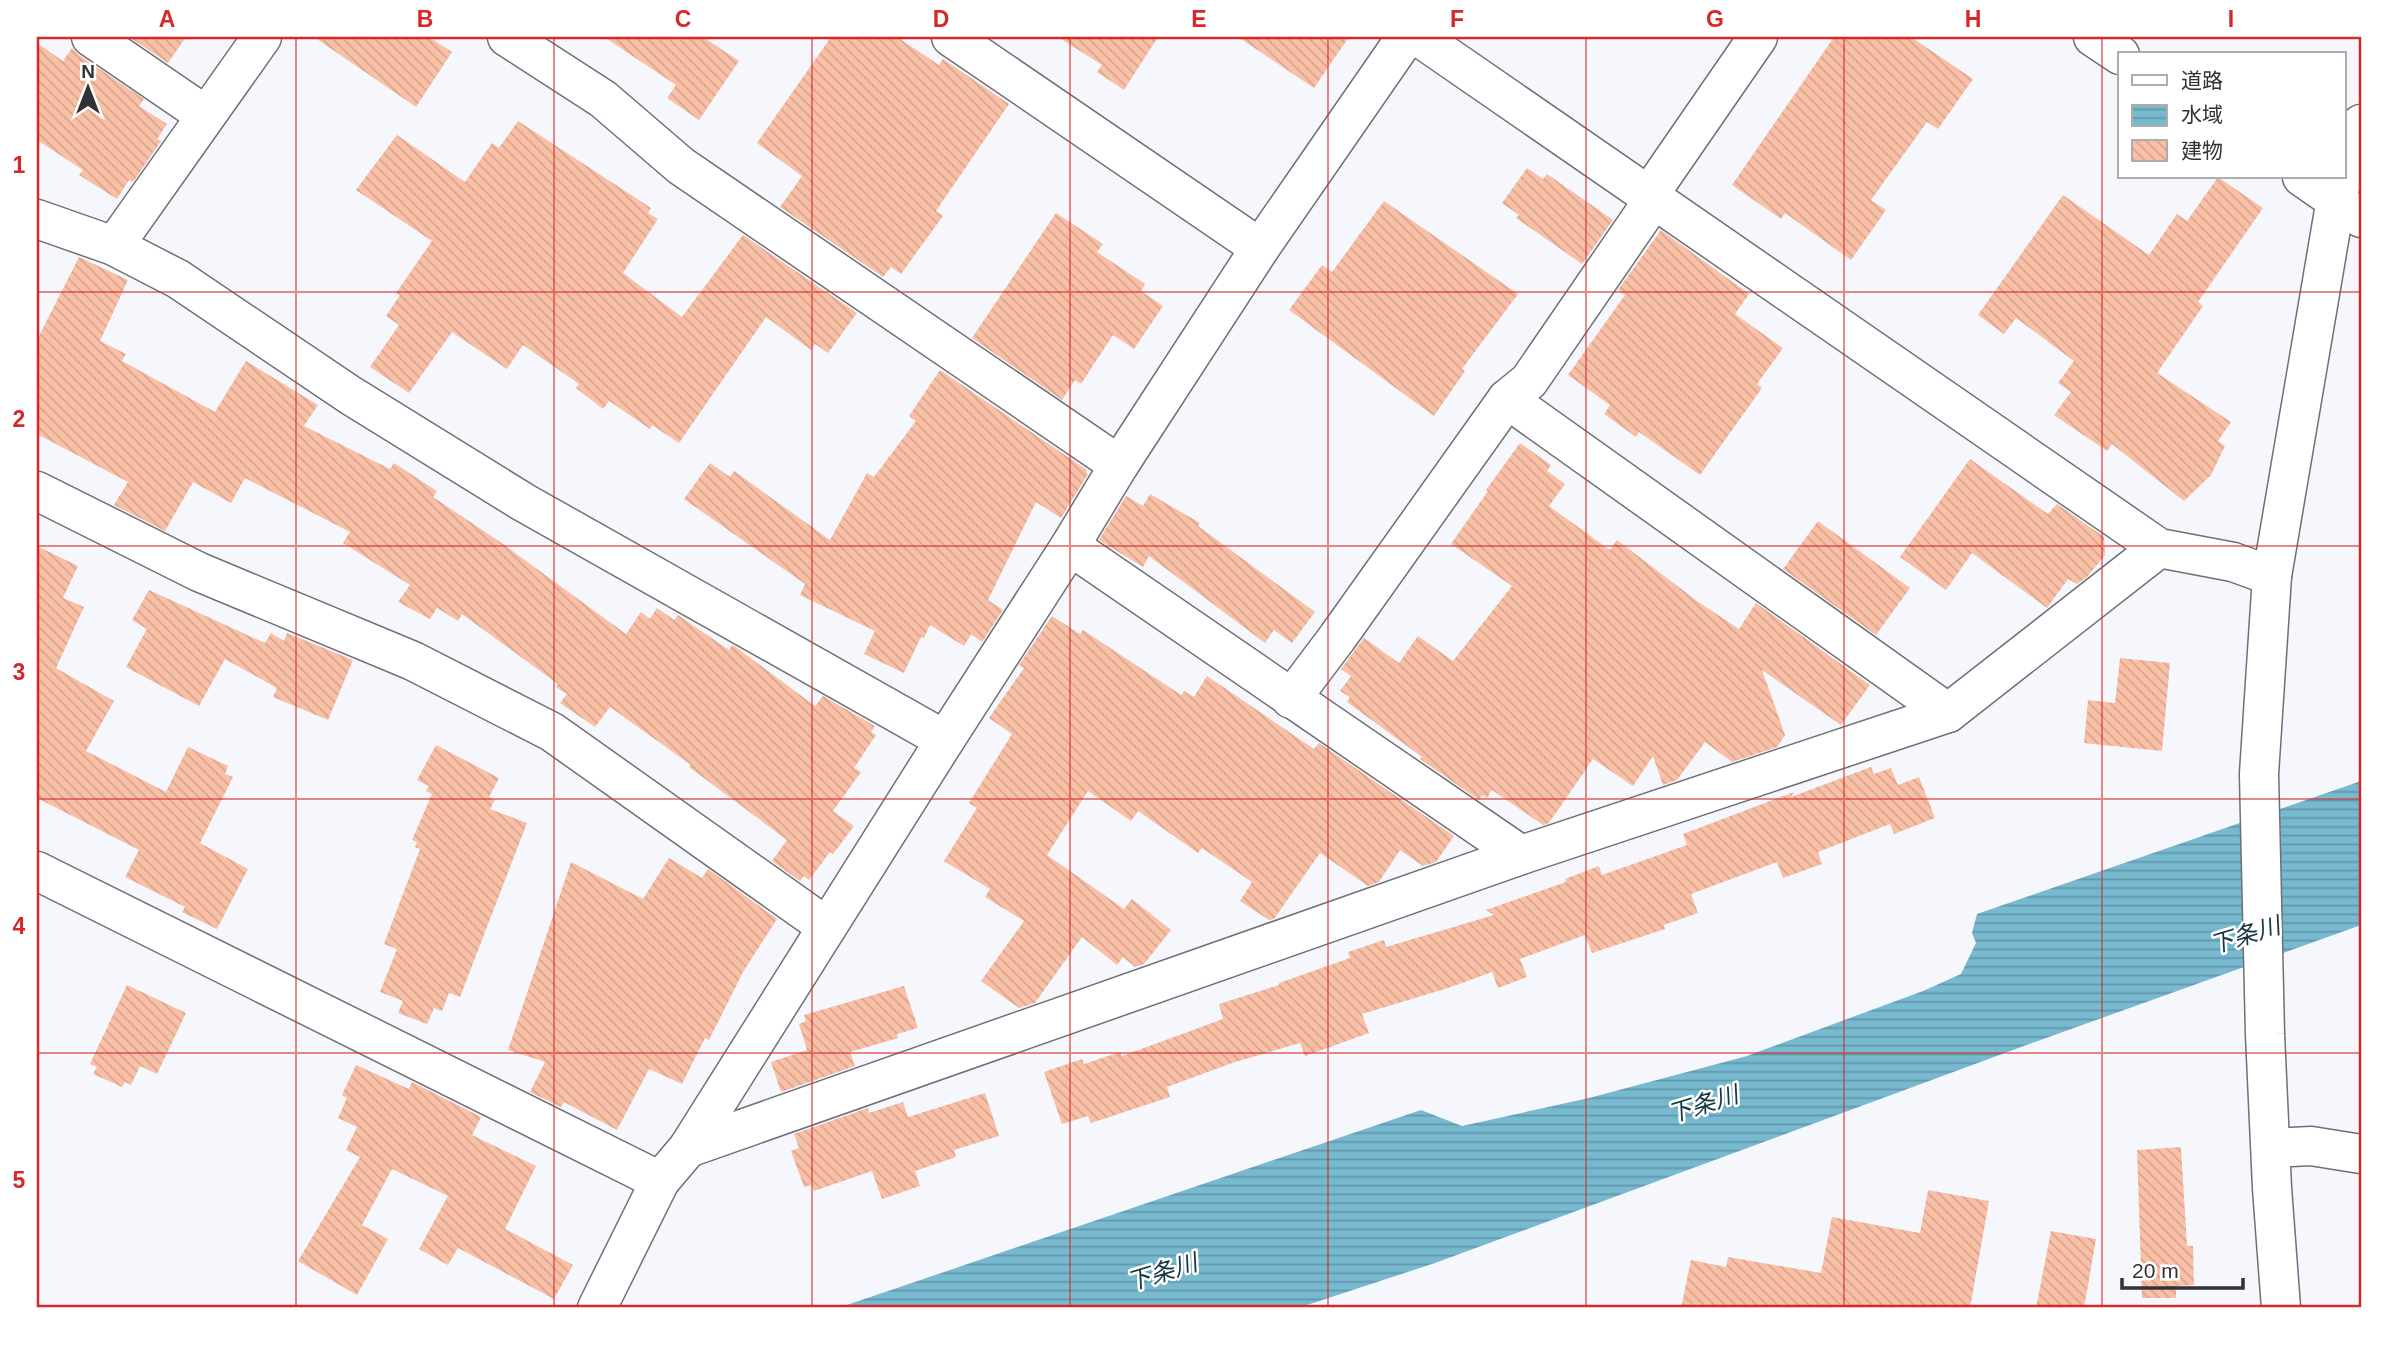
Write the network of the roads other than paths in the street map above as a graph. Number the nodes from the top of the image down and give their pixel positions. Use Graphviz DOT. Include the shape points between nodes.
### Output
graph roads {
  1 [pos="91,37"];
  2 [pos="262,37"];
  3 [pos="507,37"];
  4 [pos="951,37"];
  5 [pos="1406,37"];
  6 [pos="1419,37"];
  7 [pos="1758,37"];
  8 [pos="2093,37"];
  9 [pos="2118,54"];
  10 [pos="205,115"];
  11 [pos="2361,124"];
  12 [pos="2303,178"];
  13 [pos="1652,197"];
  14 [pos="2349,209"];
  15 [pos="37,219"];
  16 [pos="114,246"];
  17 [pos="1260,248"];
  18 [pos="1507,399"];
  19 [pos="1119,466"];
  20 [pos="37,491"];
  21 [pos="1070,546"];
  22 [pos="2159,548"];
  23 [pos="2272,576"];
  24 [pos="1291,699"];
  25 [pos="1948,713"];
  26 [pos="944,740"];
  27 [pos="1521,855"];
  28 [pos="37,871"];
  29 [pos="827,927"];
  30 [pos="2271,1148"];
  31 [pos="688,1149"];
  32 [pos="2361,1154"];
  33 [pos="660,1181"];
  34 [pos="597,1308"];
  35 [pos="2281,1308"];
  1 -- 10 [label="street"];
  2 -- 10 [label="street"];
  3 -- 19 [label="street" via="603,99 681,166"];
  4 -- 17 [label="street"];
  5 -- 17 [label="street"];
  6 -- 13 [label="street"];
  7 -- 13 [label="street"];
  8 -- 9 [label="street"];
  10 -- 16 [label="street"];
  11 -- 14 [label="street"];
  12 -- 14 [label="street"];
  13 -- 18 [label="street" via="1529,381"];
  13 -- 22 [label="street"];
  14 -- 23 [label="street"];
  15 -- 16 [label="street"];
  16 -- 26 [label="street" via="178,279 350,395 523,502"];
  17 -- 19 [label="street"];
  18 -- 24 [label="street"];
  18 -- 25 [label="street"];
  19 -- 21 [label="street"];
  20 -- 29 [label="street" via="199,572 413,661 552,732"];
  21 -- 24 [label="street"];
  21 -- 26 [label="street"];
  22 -- 23 [label="street" via="2233,562"];
  22 -- 25 [label="street"];
  23 -- 30 [label="street" via="2259,774"];
  24 -- 27 [label="street"];
  25 -- 27 [label="street"];
  26 -- 29 [label="street"];
  27 -- 31 [label="street"];
  28 -- 33 [label="street"];
  29 -- 31 [label="street"];
  30 -- 32 [label="street" via="2311,1146"];
  30 -- 35 [label="street"];
  31 -- 33 [label="street"];
  33 -- 34 [label="street"];
}
